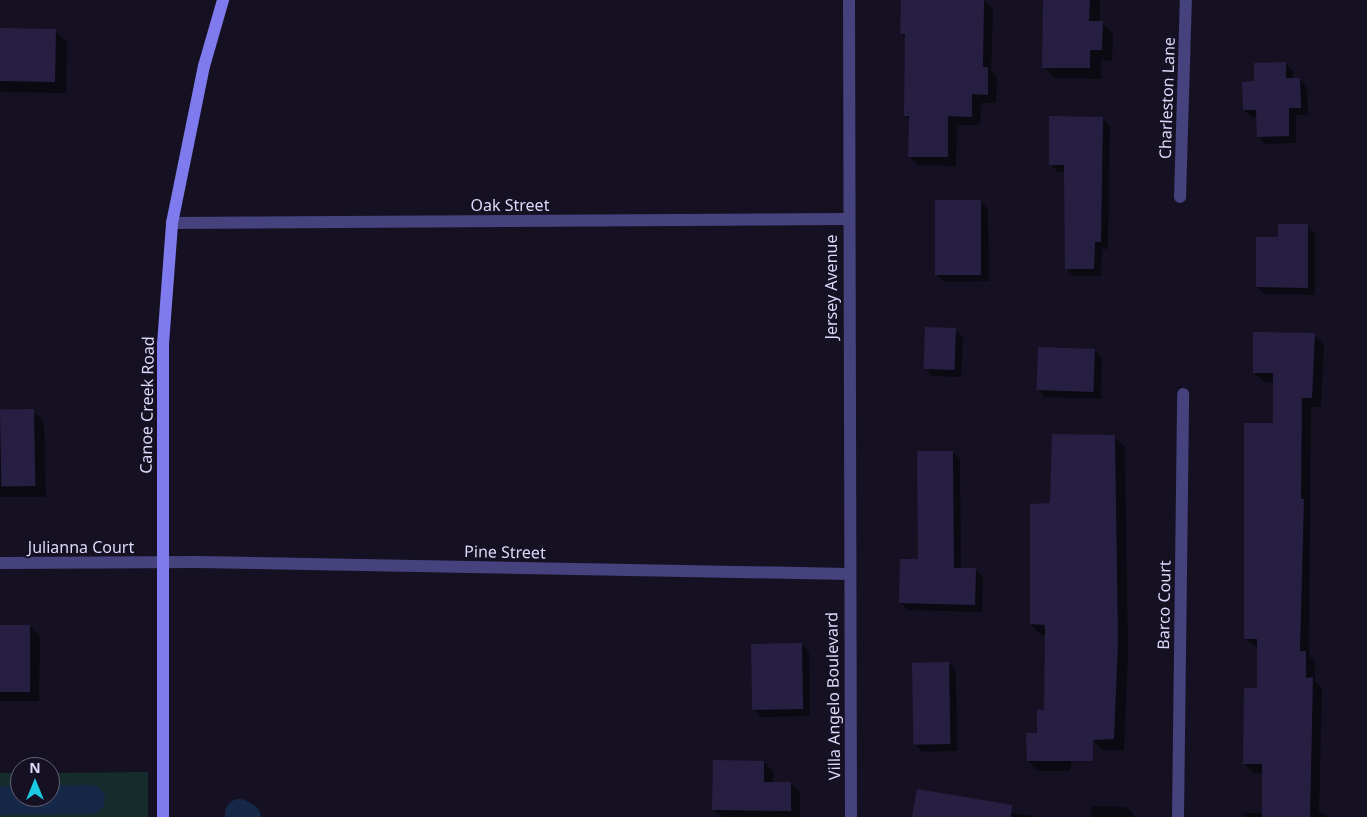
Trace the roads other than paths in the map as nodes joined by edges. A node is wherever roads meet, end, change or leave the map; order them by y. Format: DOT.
graph roads {
  1 [pos="223,0"];
  2 [pos="849,0"];
  3 [pos="1186,0"];
  4 [pos="1180,197"];
  5 [pos="847,219"];
  6 [pos="172,223"];
  7 [pos="1183,394"];
  8 [pos="0,563"];
  9 [pos="162,563"];
  10 [pos="848,574"];
  11 [pos="163,817"];
  12 [pos="851,817"];
  13 [pos="1178,817"];
  1 -- 6 [label="main road, Canoe Creek Road"];
  2 -- 5 [label="street, Jersey Avenue"];
  3 -- 4 [label="street, Charleston Lane"];
  5 -- 6 [label="street, Oak Street"];
  5 -- 10 [label="street, Jersey Avenue"];
  6 -- 9 [label="main road, Canoe Creek Road"];
  7 -- 13 [label="street, Barco Court"];
  8 -- 9 [label="street, Julianna Court"];
  9 -- 10 [label="street, Pine Street"];
  9 -- 11 [label="main road, Canoe Creek Road"];
  10 -- 12 [label="street, Villa Angelo Boulevard"];
}
